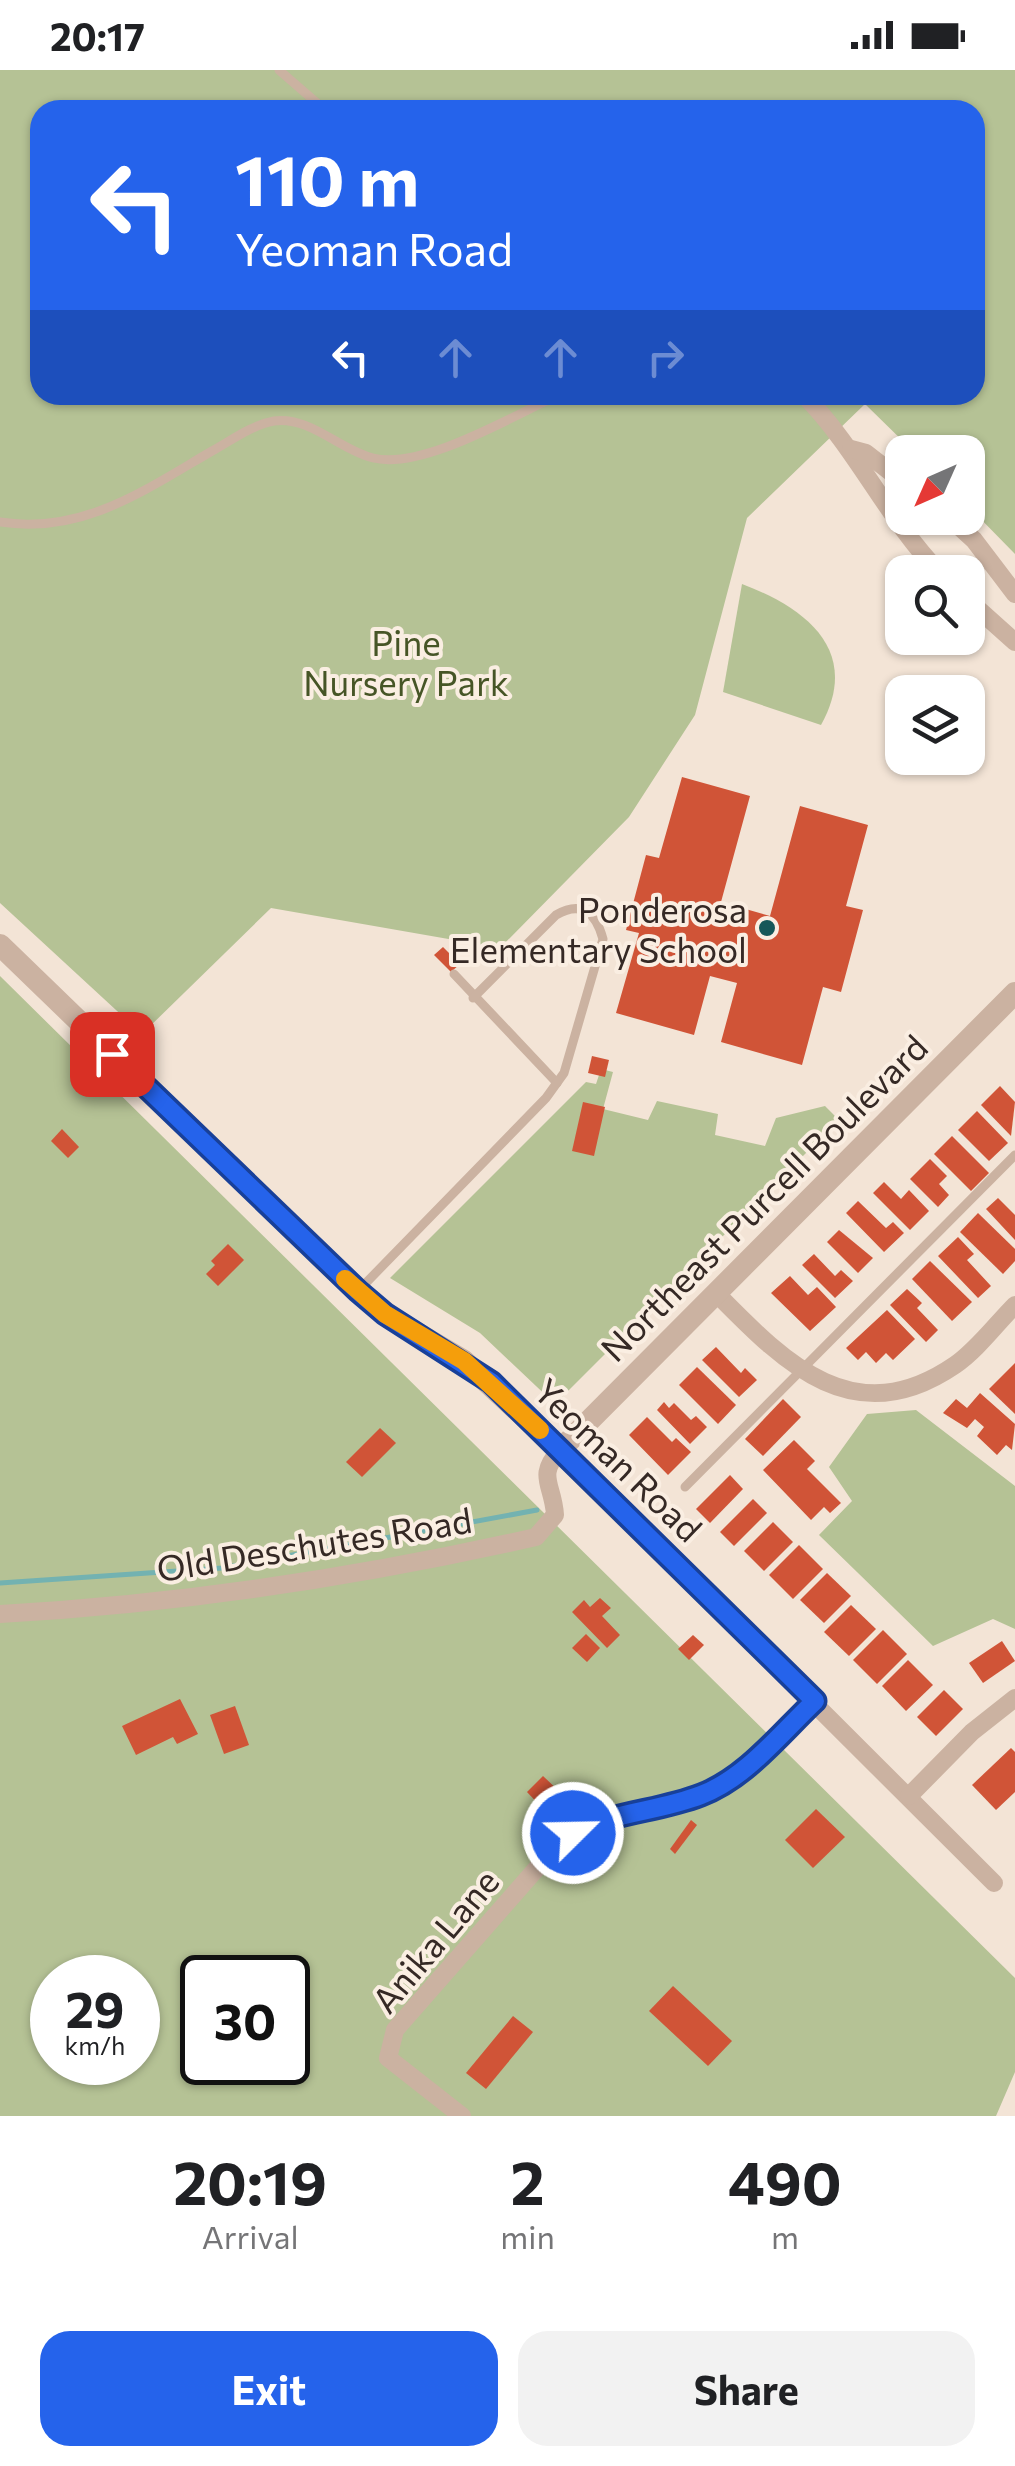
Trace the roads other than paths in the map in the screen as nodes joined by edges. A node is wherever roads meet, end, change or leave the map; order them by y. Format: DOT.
graph roads {
  1 [pos="279,70"];
  2 [pos="314,100"];
  3 [pos="536,405"];
  4 [pos="813,405"];
  5 [pos="850,448"];
  6 [pos="885,468"];
  7 [pos="0,522"];
  8 [pos="969,535"];
  9 [pos="924,555"];
  10 [pos="1015,594"];
  11 [pos="985,615"];
  12 [pos="1015,642"];
  13 [pos="0,945"];
  14 [pos="454,974"];
  15 [pos="1015,993"];
  16 [pos="473,998"];
  17 [pos="557,1083"];
  18 [pos="1015,1155"];
  19 [pos="358,1291"];
  20 [pos="716,1292"];
  21 [pos="1015,1306"];
  22 [pos="798,1370"];
  23 [pos="560,1450"];
  24 [pos="685,1487"];
  25 [pos="0,1614"];
  26 [pos="1015,1698"];
  27 [pos="815,1701"];
  28 [pos="909,1796"];
  29 [pos="994,1882"];
  30 [pos="462,2116"];
  1 -- 2 [label="lane"];
  3 -- 7 [label="lane"];
  4 -- 5 [label="street"];
  5 -- 6 [label="street"];
  5 -- 9 [label="street"];
  8 -- 10 [label="street"];
  11 -- 12 [label="street"];
  13 -- 19 [label="street, Yeoman Road"];
  14 -- 16 [label="lane"];
  15 -- 20 [label="street, Northeast Purcell Boulevard"];
  16 -- 17 [label="lane"];
  16 -- 17 [label="lane"];
  17 -- 19 [label="lane"];
  18 -- 22 [label="lane"];
  19 -- 23 [label="street, Yeoman Road"];
  20 -- 22 [label="street"];
  20 -- 23 [label="street, Northeast Purcell Boulevard"];
  21 -- 22 [label="street"];
  22 -- 24 [label="lane"];
  23 -- 25 [label="street, Old Deschutes Road"];
  23 -- 27 [label="street, Yeoman Road"];
  26 -- 28 [label="street"];
  27 -- 28 [label="street, Yeoman Road"];
  27 -- 30 [label="street, Anika Lane"];
  28 -- 29 [label="street, Yeoman Road"];
}
